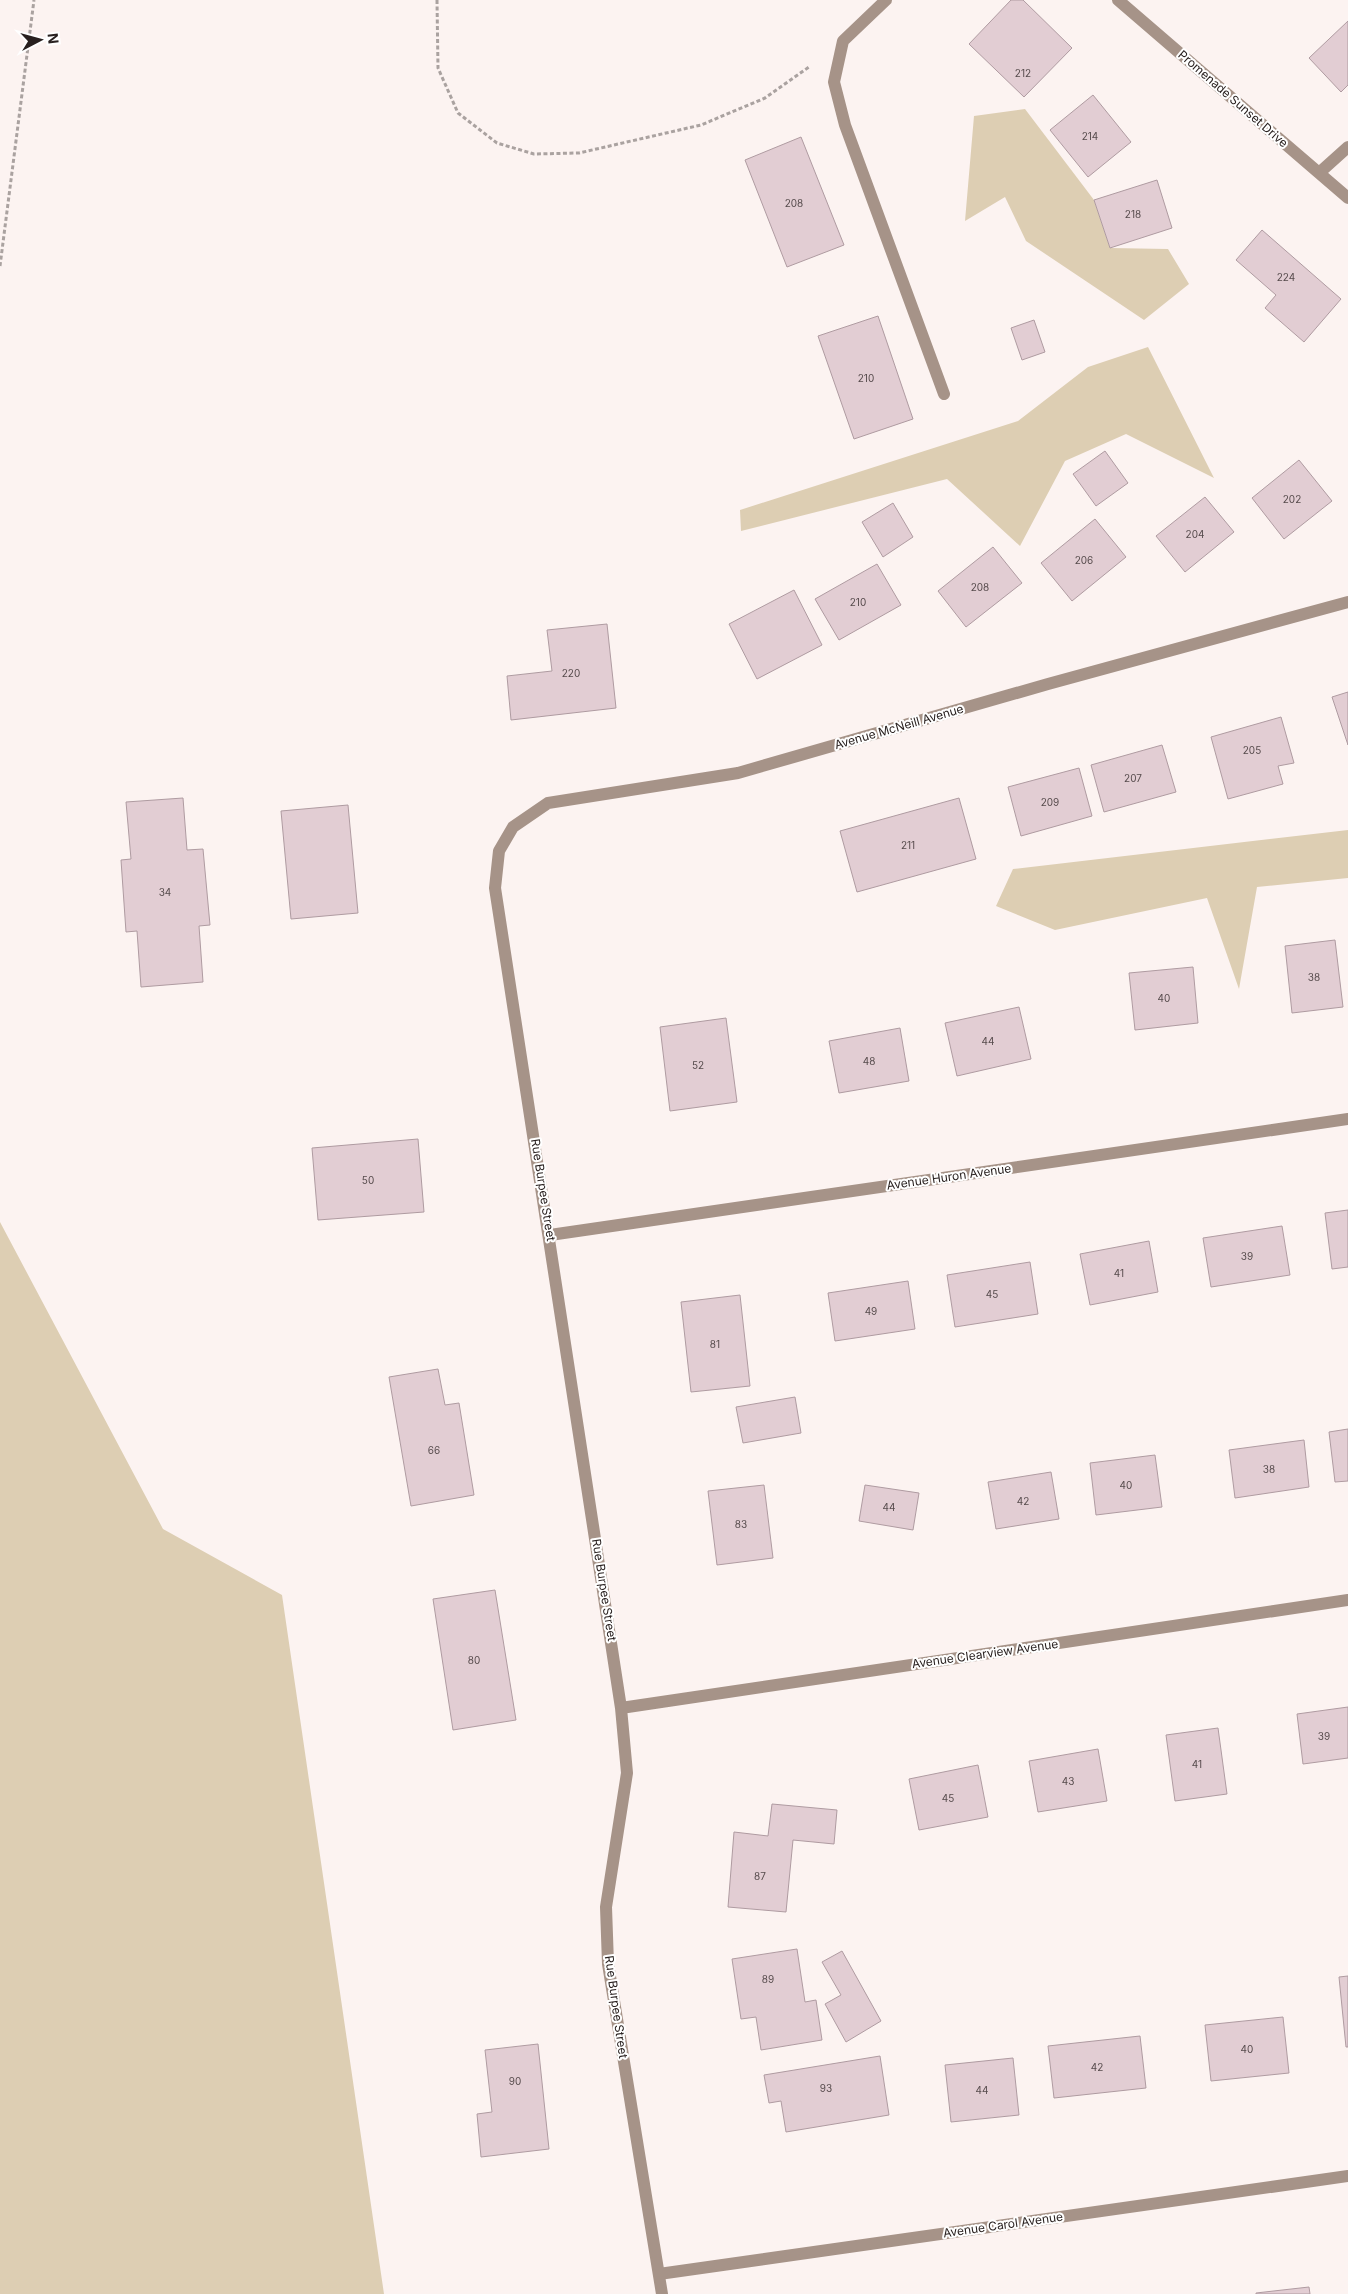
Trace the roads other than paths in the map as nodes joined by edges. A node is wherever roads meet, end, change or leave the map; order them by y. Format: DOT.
graph roads {
  1 [pos="886,0"];
  2 [pos="1118,0"];
  3 [pos="1348,147"];
  4 [pos="1319,173"];
  5 [pos="1348,198"];
  6 [pos="944,394"];
  7 [pos="1348,602"];
  8 [pos="495,888"];
  9 [pos="1348,1120"];
  10 [pos="550,1234"];
  11 [pos="1348,1600"];
  12 [pos="621,1708"];
  13 [pos="1348,2176"];
  14 [pos="659,2274"];
  15 [pos="662,2294"];
  1 -- 6 [label="street"];
  2 -- 4 [label="street, Promenade Sunset Drive"];
  3 -- 4 [label="street"];
  4 -- 5 [label="street, Promenade Sunset Drive"];
  7 -- 8 [label="street, Avenue McNeill Avenue"];
  8 -- 10 [label="street, Rue Burpee Street"];
  9 -- 10 [label="street, Avenue Huron Avenue"];
  10 -- 12 [label="street, Rue Burpee Street"];
  11 -- 12 [label="street, Avenue Clearview Avenue"];
  12 -- 14 [label="street, Rue Burpee Street"];
  13 -- 14 [label="street, Avenue Carol Avenue"];
  14 -- 15 [label="street, Rue Burpee Street"];
}
